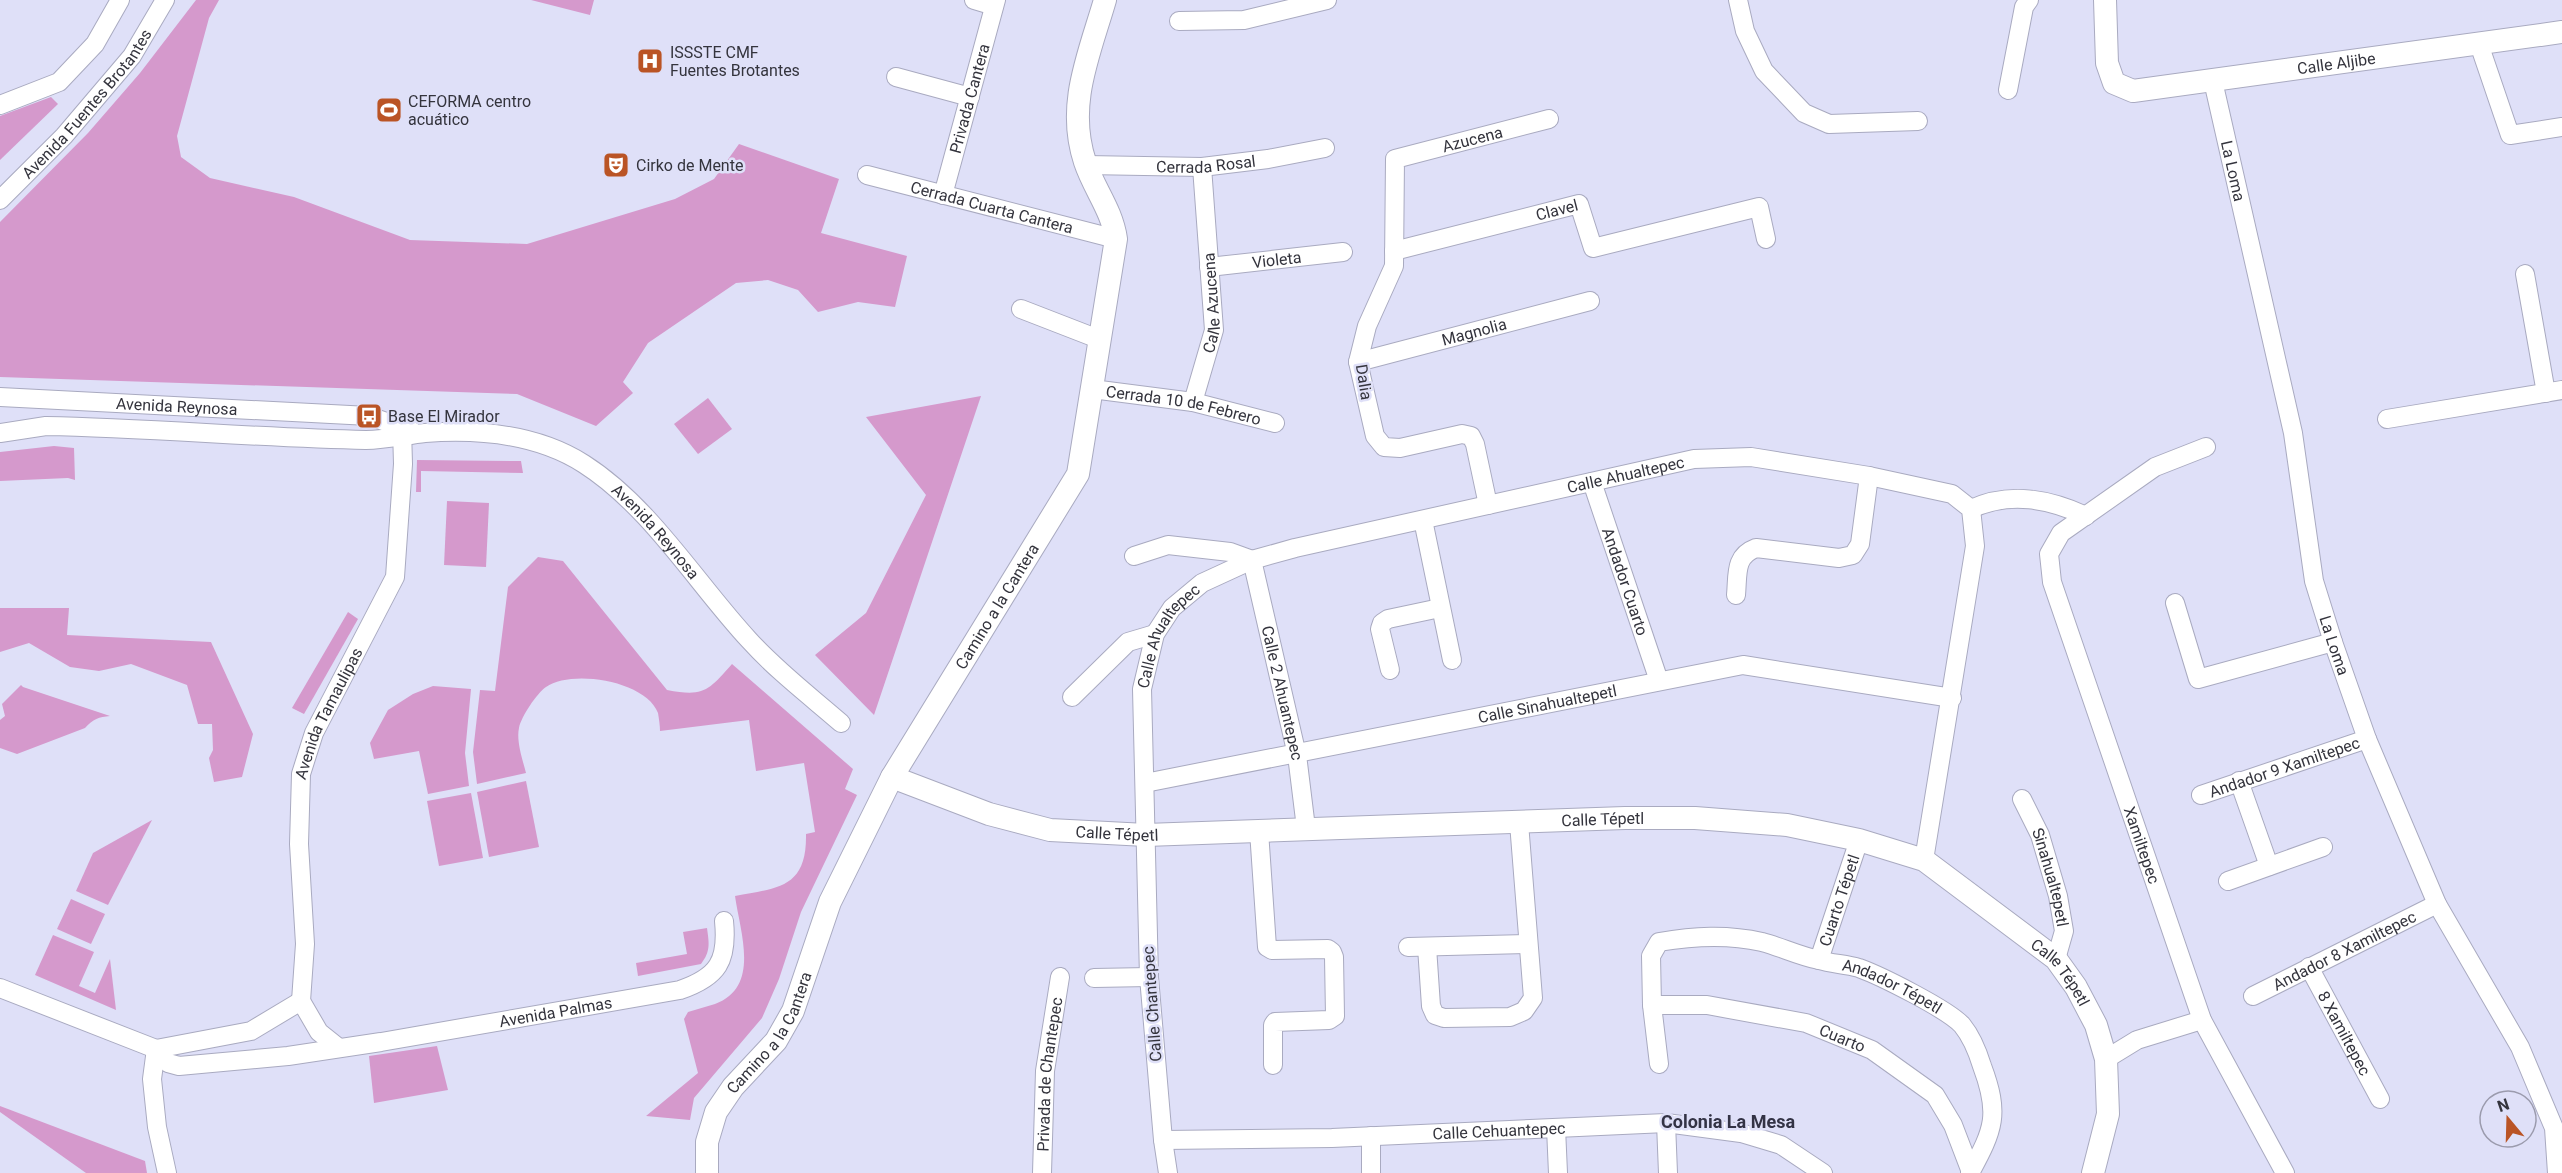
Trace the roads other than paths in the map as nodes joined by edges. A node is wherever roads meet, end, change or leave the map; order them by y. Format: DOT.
graph roads {
  1 [pos="120,0"];
  2 [pos="165,0"];
  3 [pos="974,0"];
  4 [pos="1105,0"];
  5 [pos="1327,0"];
  6 [pos="1738,0"];
  7 [pos="2029,0"];
  8 [pos="2105,0"];
  9 [pos="995,3"];
  10 [pos="1179,21"];
  11 [pos="2562,33"];
  12 [pos="2479,44"];
  13 [pos="896,77"];
  14 [pos="2213,81"];
  15 [pos="2008,90"];
  16 [pos="970,97"];
  17 [pos="0,105"];
  18 [pos="1550,119"];
  19 [pos="1918,121"];
  20 [pos="2562,127"];
  21 [pos="1325,148"];
  22 [pos="1395,159"];
  23 [pos="1086,165"];
  24 [pos="1202,167"];
  25 [pos="867,175"];
  26 [pos="943,195"];
  27 [pos="0,200"];
  28 [pos="1116,239"];
  29 [pos="1766,239"];
  30 [pos="1343,252"];
  31 [pos="1394,252"];
  32 [pos="1209,267"];
  33 [pos="2526,274"];
  34 [pos="1590,300"];
  35 [pos="1021,309"];
  36 [pos="1101,340"];
  37 [pos="1358,362"];
  38 [pos="1092,389"];
  39 [pos="2554,391"];
  40 [pos="0,397"];
  41 [pos="1193,402"];
  42 [pos="2386,419"];
  43 [pos="1275,423"];
  44 [pos="0,433"];
  45 [pos="403,433"];
  46 [pos="2206,447"];
  47 [pos="1869,476"];
  48 [pos="1592,482"];
  49 [pos="1488,506"];
  50 [pos="1971,509"];
  51 [pos="2086,516"];
  52 [pos="1423,520"];
  53 [pos="1134,556"];
  54 [pos="1252,560"];
  55 [pos="1736,595"];
  56 [pos="2175,603"];
  57 [pos="1440,608"];
  58 [pos="1155,634"];
  59 [pos="2333,642"];
  60 [pos="1452,660"];
  61 [pos="1390,670"];
  62 [pos="1659,681"];
  63 [pos="1072,697"];
  64 [pos="1952,698"];
  65 [pos="841,723"];
  66 [pos="2367,739"];
  67 [pos="1297,755"];
  68 [pos="892,777"];
  69 [pos="2239,781"];
  70 [pos="1145,783"];
  71 [pos="2201,795"];
  72 [pos="2022,799"];
  73 [pos="1519,823"];
  74 [pos="1306,828"];
  75 [pos="1258,831"];
  76 [pos="1146,835"];
  77 [pos="1859,840"];
  78 [pos="2323,847"];
  79 [pos="1924,860"];
  80 [pos="2269,866"];
  81 [pos="2228,881"];
  82 [pos="2437,904"];
  83 [pos="724,921"];
  84 [pos="1528,944"];
  85 [pos="1408,947"];
  86 [pos="1427,948"];
  87 [pos="2056,959"];
  88 [pos="1819,960"];
  89 [pos="2309,967"];
  90 [pos="1060,977"];
  91 [pos="1149,977"];
  92 [pos="1095,978"];
  93 [pos="0,988"];
  94 [pos="2253,996"];
  95 [pos="301,1001"];
  96 [pos="1652,1005"];
  97 [pos="2202,1020"];
  98 [pos="339,1048"];
  99 [pos="156,1049"];
  100 [pos="2106,1059"];
  101 [pos="1659,1064"];
  102 [pos="1273,1065"];
  103 [pos="2380,1099"];
  104 [pos="1666,1123"];
  105 [pos="1556,1128"];
  106 [pos="1371,1136"];
  107 [pos="1163,1140"];
  108 [pos="167,1173"];
  109 [pos="707,1173"];
  110 [pos="1042,1173"];
  111 [pos="1168,1173"];
  112 [pos="1371,1173"];
  113 [pos="1558,1173"];
  114 [pos="1668,1173"];
  115 [pos="1823,1173"];
  116 [pos="1970,1173"];
  117 [pos="2093,1173"];
  118 [pos="2285,1173"];
  119 [pos="2557,1173"];
  1 -- 17 [label="street, Avenida Fuentes Brotantes"];
  2 -- 27 [label="street, Avenida Fuentes Brotantes"];
  3 -- 9 [label="street"];
  4 -- 23 [label="street, Camino a la Cantera"];
  5 -- 10 [label="street"];
  6 -- 19 [label="street"];
  7 -- 15 [label="street"];
  8 -- 14 [label="street, Calle Aljibe"];
  9 -- 16 [label="street, Privada Cantera"];
  11 -- 12 [label="street, Calle Aljibe"];
  12 -- 14 [label="street, Calle Aljibe"];
  12 -- 20 [label="street"];
  13 -- 16 [label="street"];
  14 -- 59 [label="street, La Loma"];
  16 -- 26 [label="street, Privada Cantera"];
  18 -- 22 [label="street, Azucena"];
  21 -- 24 [label="street, Cerrada Rosal"];
  22 -- 31 [label="street, Dalia"];
  23 -- 24 [label="street, Cerrada Rosal"];
  23 -- 28 [label="street, Camino a la Cantera"];
  24 -- 32 [label="street, Calle Azucena"];
  25 -- 26 [label="street, Cerrada Cuarta Cantera"];
  26 -- 28 [label="street, Cerrada Cuarta Cantera"];
  28 -- 36 [label="street, Camino a la Cantera"];
  29 -- 31 [label="street, Clavel"];
  30 -- 32 [label="street, Violeta"];
  31 -- 37 [label="street, Dalia"];
  32 -- 41 [label="street, Calle Azucena"];
  33 -- 39 [label="street"];
  34 -- 37 [label="street, Magnolia"];
  35 -- 36 [label="street"];
  36 -- 38 [label="street, Camino a la Cantera"];
  37 -- 49 [label="street, Dalia"];
  38 -- 41 [label="street, Cerrada 10 de Febrero"];
  38 -- 68 [label="street, Camino a la Cantera"];
  39 -- 42 [label="street"];
  40 -- 45 [label="street, Avenida Reynosa"];
  41 -- 43 [label="street, Cerrada 10 de Febrero"];
  44 -- 45 [label="street, Avenida Reynosa"];
  45 -- 65 [label="street, Avenida Reynosa"];
  45 -- 95 [label="street, Avenida Tamaulipas"];
  46 -- 51 [label="street, Xamiltepec"];
  47 -- 48 [label="street, Calle Ahualtepec"];
  47 -- 50 [label="street, Calle Ahualtepec"];
  47 -- 55 [label="street"];
  48 -- 49 [label="street, Calle Ahualtepec"];
  48 -- 62 [label="street, Andador Cuarto"];
  49 -- 52 [label="street, Calle Ahualtepec"];
  50 -- 51 [label="street"];
  50 -- 64 [label="street"];
  51 -- 97 [label="street, Xamiltepec"];
  52 -- 54 [label="street, Calle Ahualtepec"];
  52 -- 57 [label="street"];
  53 -- 54 [label="street"];
  54 -- 58 [label="street, Calle Ahualtepec"];
  54 -- 67 [label="street, Calle 2 Ahuantepec"];
  56 -- 59 [label="street"];
  57 -- 60 [label="street"];
  57 -- 61 [label="street"];
  58 -- 63 [label="street"];
  58 -- 70 [label="street, Calle Ahualtepec"];
  59 -- 66 [label="street, La Loma"];
  62 -- 64 [label="street, Calle Sinahualtepetl"];
  62 -- 67 [label="street, Calle Sinahualtepetl"];
  64 -- 79 [label="street"];
  66 -- 69 [label="street, Andador 9 Xamiltepec"];
  66 -- 82 [label="street, La Loma"];
  67 -- 70 [label="street, Calle Sinahualtepetl"];
  67 -- 74 [label="street, Calle 2 Ahuantepec"];
  68 -- 76 [label="street, Calle Tépetl"];
  68 -- 109 [label="street, Camino a la Cantera"];
  69 -- 71 [label="street, Andador 9 Xamiltepec"];
  69 -- 80 [label="street"];
  70 -- 76 [label="street, Calle Ahualtepec"];
  72 -- 87 [label="street, Sinahualtepetl"];
  73 -- 74 [label="street, Calle Tépetl"];
  73 -- 77 [label="street, Calle Tépetl"];
  73 -- 84 [label="street"];
  74 -- 75 [label="street, Calle Tépetl"];
  75 -- 76 [label="street, Calle Tépetl"];
  75 -- 102 [label="street"];
  76 -- 91 [label="street, Calle Chantepec"];
  77 -- 79 [label="street, Calle Tépetl"];
  77 -- 88 [label="street, Cuarto Tépetl"];
  78 -- 80 [label="street"];
  79 -- 87 [label="street, Calle Tépetl"];
  80 -- 81 [label="street"];
  82 -- 89 [label="street, Andador 8 Xamiltepec"];
  82 -- 119 [label="street, La Loma"];
  83 -- 98 [label="street, Avenida Palmas"];
  84 -- 86 [label="street"];
  84 -- 86 [label="street"];
  85 -- 86 [label="street"];
  87 -- 100 [label="street, Calle Tépetl"];
  88 -- 96 [label="street, Andador Tépetl"];
  88 -- 116 [label="street, Andador Tépetl"];
  89 -- 94 [label="street, Andador 8 Xamiltepec"];
  89 -- 103 [label="street, 8 Xamiltepec"];
  90 -- 110 [label="street, Privada de Chantepec"];
  91 -- 92 [label="street"];
  91 -- 107 [label="street, Calle Chantepec"];
  93 -- 99 [label="street, Avenida Palmas"];
  95 -- 98 [label="street"];
  95 -- 99 [label="street"];
  96 -- 101 [label="street"];
  96 -- 116 [label="street, Cuarto"];
  97 -- 100 [label="street"];
  97 -- 118 [label="street, Xamiltepec"];
  98 -- 99 [label="street, Avenida Palmas"];
  99 -- 108 [label="street"];
  100 -- 117 [label="street, Calle Tépetl"];
  104 -- 105 [label="street, Calle Cehuantepec"];
  104 -- 114 [label="street"];
  104 -- 115 [label="street, Calle Cehuantepec"];
  105 -- 106 [label="street, Calle Cehuantepec"];
  105 -- 113 [label="street"];
  106 -- 107 [label="street, Calle Cehuantepec"];
  106 -- 112 [label="street"];
  107 -- 111 [label="street, Calle Chantepec"];
}
